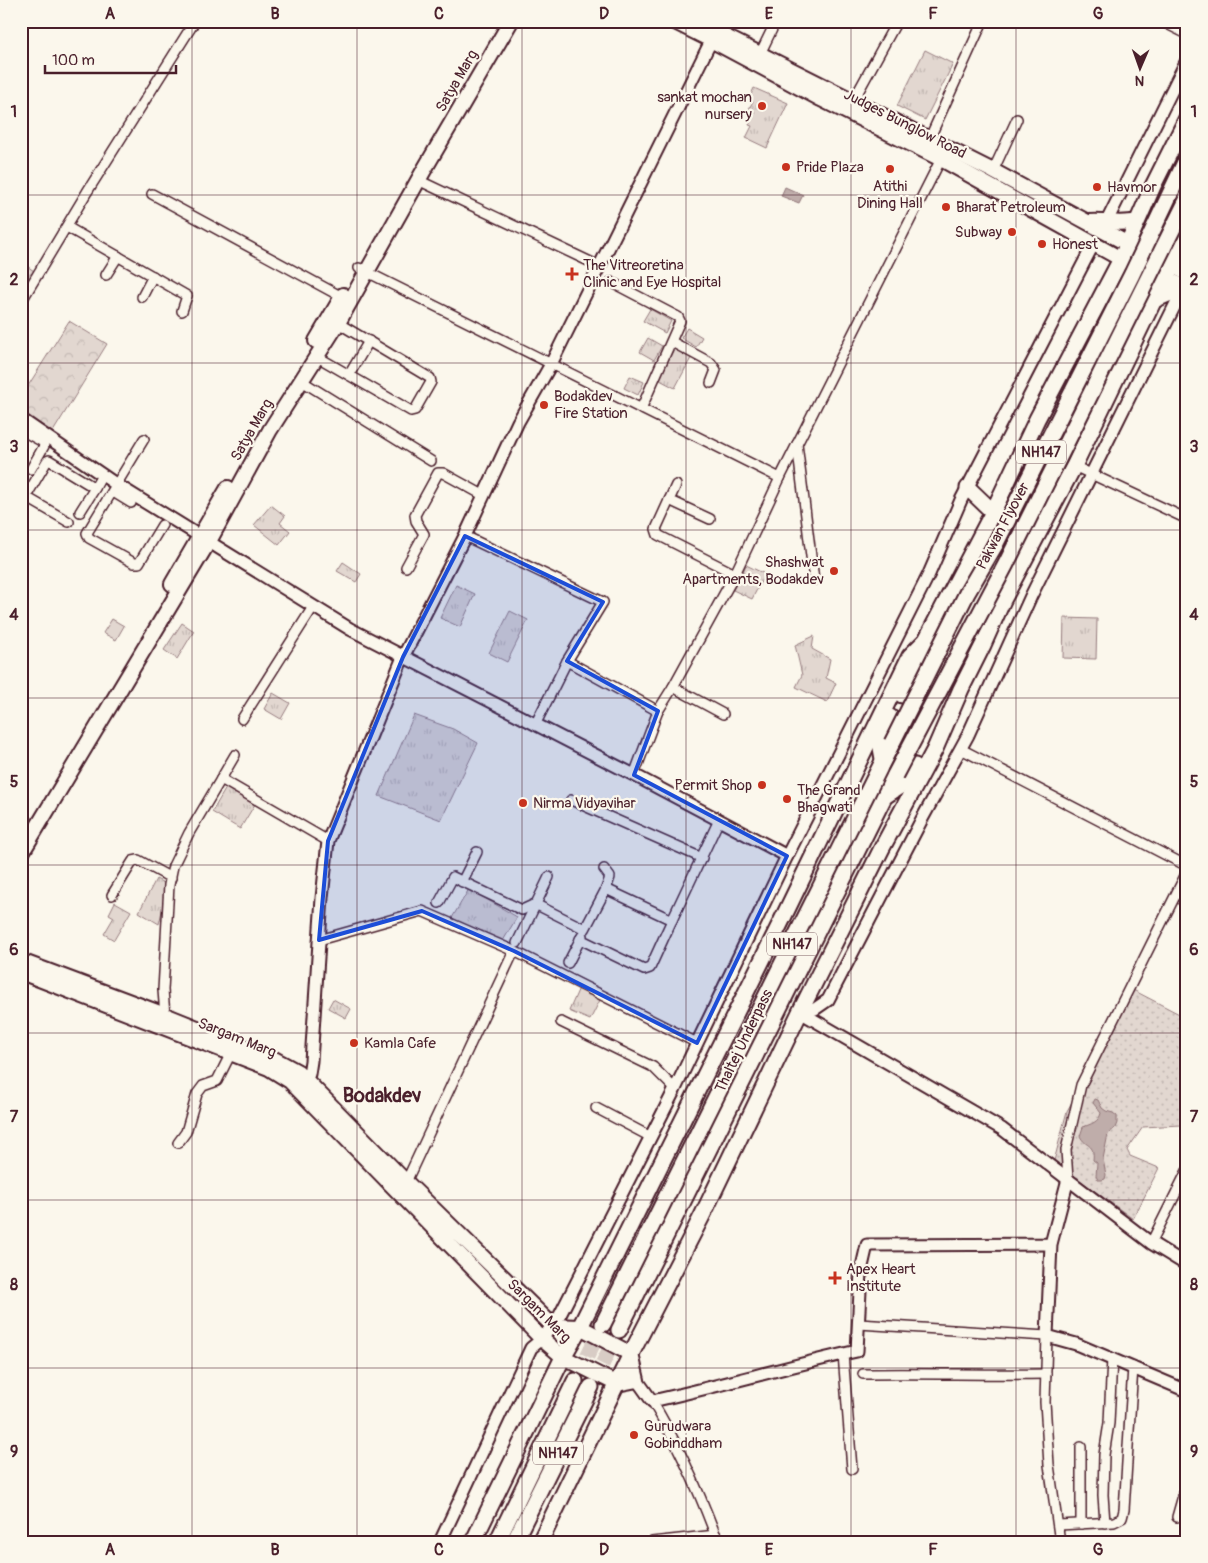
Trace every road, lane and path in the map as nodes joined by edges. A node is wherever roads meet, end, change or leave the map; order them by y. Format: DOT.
graph roads {
  1 [pos="195,21"];
  2 [pos="501,21"];
  3 [pos="511,21"];
  4 [pos="673,21"];
  5 [pos="695,21"];
  6 [pos="776,21"];
  7 [pos="897,21"];
  8 [pos="984,21"];
  9 [pos="1161,21"];
  10 [pos="1187,34"];
  11 [pos="714,35"];
  12 [pos="760,54"];
  13 [pos="1187,60"];
  14 [pos="460,100"];
  15 [pos="853,101"];
  16 [pos="1187,118"];
  17 [pos="1018,119"];
  18 [pos="926,145"];
  19 [pos="944,153"];
  20 [pos="1187,158"];
  21 [pos="993,171"];
  22 [pos="418,180"];
  23 [pos="152,194"];
  24 [pos="1187,200"];
  25 [pos="1107,221"];
  26 [pos="1138,221"];
  27 [pos="1090,222"];
  28 [pos="67,227"];
  29 [pos="1187,238"];
  30 [pos="1128,244"];
  31 [pos="1093,245"];
  32 [pos="118,256"];
  33 [pos="1120,259"];
  34 [pos="599,266"];
  35 [pos="363,270"];
  36 [pos="1168,273"];
  37 [pos="106,275"];
  38 [pos="153,276"];
  39 [pos="611,282"];
  40 [pos="1186,283"];
  41 [pos="142,296"];
  42 [pos="342,297"];
  43 [pos="1154,300"];
  44 [pos="21,302"];
  45 [pos="182,311"];
  46 [pos="1091,314"];
  47 [pos="338,323"];
  48 [pos="1138,334"];
  49 [pos="369,341"];
  50 [pos="672,342"];
  51 [pos="316,356"];
  52 [pos="551,364"];
  53 [pos="349,375"];
  54 [pos="300,380"];
  55 [pos="711,383"];
  56 [pos="640,408"];
  57 [pos="21,419"];
  58 [pos="21,430"];
  59 [pos="35,433"];
  60 [pos="144,439"];
  61 [pos="797,443"];
  62 [pos="62,447"];
  63 [pos="431,461"];
  64 [pos="53,462"];
  65 [pos="1074,466"];
  66 [pos="31,469"];
  67 [pos="1092,474"];
  68 [pos="102,475"];
  69 [pos="780,478"];
  70 [pos="676,485"];
  71 [pos="95,488"];
  72 [pos="115,488"];
  73 [pos="968,488"];
  74 [pos="483,495"];
  75 [pos="669,500"];
  76 [pos="24,501"];
  77 [pos="131,503"];
  78 [pos="80,512"];
  79 [pos="993,512"];
  80 [pos="710,519"];
  81 [pos="1187,519"];
  82 [pos="69,522"];
  83 [pos="162,525"];
  84 [pos="465,536"];
  85 [pos="204,540"];
  86 [pos="406,568"];
  87 [pos="735,574"];
  88 [pos="814,580"];
  89 [pos="313,607"];
  90 [pos="926,640"];
  91 [pos="403,656"];
  92 [pos="567,660"];
  93 [pos="673,687"];
  94 [pos="958,694"];
  95 [pos="658,710"];
  96 [pos="723,714"];
  97 [pos="242,719"];
  98 [pos="535,725"];
  99 [pos="961,749"];
  100 [pos="235,755"];
  101 [pos="883,759"];
  102 [pos="634,775"];
  103 [pos="221,779"];
  104 [pos="885,796"];
  105 [pos="571,800"];
  106 [pos="719,820"];
  107 [pos="21,838"];
  108 [pos="328,841"];
  109 [pos="476,852"];
  110 [pos="21,854"];
  111 [pos="787,856"];
  112 [pos="702,858"];
  113 [pos="1187,866"];
  114 [pos="604,869"];
  115 [pos="1187,872"];
  116 [pos="549,877"];
  117 [pos="171,878"];
  118 [pos="462,882"];
  119 [pos="606,890"];
  120 [pos="112,895"];
  121 [pos="439,903"];
  122 [pos="535,904"];
  123 [pos="672,920"];
  124 [pos="585,929"];
  125 [pos="580,939"];
  126 [pos="320,940"];
  127 [pos="515,947"];
  128 [pos="21,961"];
  129 [pos="568,963"];
  130 [pos="21,972"];
  131 [pos="800,1012"];
  132 [pos="165,1015"];
  133 [pos="562,1022"];
  134 [pos="697,1043"];
  135 [pos="231,1053"];
  136 [pos="302,1085"];
  137 [pos="675,1089"];
  138 [pos="596,1108"];
  139 [pos="651,1137"];
  140 [pos="178,1144"];
  141 [pos="1187,1171"];
  142 [pos="1068,1179"];
  143 [pos="402,1186"];
  144 [pos="1151,1243"];
  145 [pos="1051,1244"];
  146 [pos="1187,1265"];
  147 [pos="603,1324"];
  148 [pos="858,1324"];
  149 [pos="553,1326"];
  150 [pos="580,1327"];
  151 [pos="619,1330"];
  152 [pos="1047,1336"];
  153 [pos="542,1339"];
  154 [pos="631,1354"];
  155 [pos="843,1354"];
  156 [pos="563,1357"];
  157 [pos="1112,1358"];
  158 [pos="1133,1367"];
  159 [pos="863,1374"];
  160 [pos="1046,1374"];
  161 [pos="637,1380"];
  162 [pos="575,1381"];
  163 [pos="617,1384"];
  164 [pos="591,1387"];
  165 [pos="1187,1391"];
  166 [pos="652,1401"];
  167 [pos="1081,1448"];
  168 [pos="852,1469"];
  169 [pos="1187,1482"];
  170 [pos="1177,1516"];
  171 [pos="1105,1523"];
  172 [pos="1081,1524"];
  173 [pos="1058,1525"];
  174 [pos="717,1538"];
  175 [pos="440,1542"];
  176 [pos="473,1542"];
  177 [pos="497,1542"];
  178 [pos="514,1542"];
  179 [pos="540,1542"];
  180 [pos="652,1542"];
  181 [pos="1060,1542"];
  1 -- 28 [label="street"];
  2 -- 14 [label="main road, Satya Marg"];
  3 -- 14 [label="main road, Satya Marg"];
  4 -- 11 [label="main road, Judges Bunglow Road"];
  5 -- 11 [label="main road, Judges Bunglow Road"];
  6 -- 12 [label="street"];
  7 -- 15 [label="street"];
  8 -- 18 [label="street"];
  9 -- 10 [label="street"];
  11 -- 12 [label="main road, Judges Bunglow Road"];
  11 -- 18 [label="main road, Judges Bunglow Road"];
  11 -- 34 [label="street"];
  12 -- 15 [label="main road, Judges Bunglow Road"];
  13 -- 25 [label="street"];
  14 -- 22 [label="main road, Satya Marg"];
  14 -- 35 [label="main road, Satya Marg"];
  15 -- 18 [label="main road, Judges Bunglow Road"];
  16 -- 26 [label="main road"];
  17 -- 21 [label="street"];
  18 -- 19 [label="main road, Judges Bunglow Road"];
  19 -- 21 [label="main road, Judges Bunglow Road"];
  19 -- 31 [label="main road, Judges Bunglow Road"];
  19 -- 61 [label="street"];
  20 -- 101 [label="main road, Pakwan Flyover / NH147, bridge"];
  21 -- 27 [label="main road, Judges Bunglow Road"];
  22 -- 34 [label="street"];
  22 -- 35 [label="main road, Satya Marg"];
  23 -- 42 [label="street"];
  24 -- 104 [label="main road, Pakwan Flyover / NH147, bridge"];
  25 -- 26 [label="main road"];
  25 -- 27 [label="main road"];
  26 -- 30 [label="main road"];
  27 -- 30 [label="main road, Judges Bunglow Road"];
  28 -- 32 [label="street"];
  28 -- 44 [label="street"];
  29 -- 36 [label="main road"];
  30 -- 33 [label="main road"];
  30 -- 36 [label="main road, Judges Bunglow Road"];
  31 -- 33 [label="main road, Judges Bunglow Road"];
  31 -- 73 [label="street"];
  32 -- 37 [label="street"];
  32 -- 38 [label="street"];
  33 -- 36 [label="main road, Judges Bunglow Road"];
  33 -- 46 [label="main road"];
  34 -- 52 [label="street"];
  35 -- 42 [label="main road, Satya Marg"];
  35 -- 47 [label="main road, Satya Marg"];
  35 -- 52 [label="street"];
  36 -- 40 [label="main road"];
  36 -- 43 [label="main road"];
  38 -- 41 [label="street"];
  38 -- 45 [label="street"];
  39 -- 50 [label="street"];
  40 -- 43 [label="main road"];
  40 -- 67 [label="street"];
  42 -- 85 [label="main road, Satya Marg"];
  43 -- 48 [label="main road"];
  46 -- 48 [label="main road"];
  46 -- 79 [label="main road"];
  47 -- 49 [label="street"];
  47 -- 51 [label="main road, Satya Marg"];
  48 -- 65 [label="main road"];
  49 -- 53 [label="street"];
  49 -- 53 [label="street"];
  50 -- 55 [label="street"];
  50 -- 56 [label="street"];
  51 -- 53 [label="street"];
  51 -- 54 [label="main road, Satya Marg"];
  52 -- 56 [label="street"];
  52 -- 74 [label="street"];
  54 -- 63 [label="street"];
  54 -- 85 [label="main road, Satya Marg"];
  56 -- 69 [label="street"];
  57 -- 59 [label="street"];
  58 -- 59 [label="street"];
  59 -- 62 [label="street"];
  59 -- 66 [label="street"];
  60 -- 72 [label="street"];
  61 -- 69 [label="street"];
  61 -- 88 [label="street"];
  62 -- 64 [label="street"];
  62 -- 68 [label="street"];
  64 -- 71 [label="street"];
  64 -- 76 [label="street"];
  65 -- 67 [label="street"];
  65 -- 94 [label="main road"];
  67 -- 81 [label="street"];
  67 -- 99 [label="street"];
  68 -- 71 [label="street"];
  68 -- 72 [label="street"];
  69 -- 87 [label="street"];
  70 -- 75 [label="street"];
  71 -- 78 [label="street"];
  72 -- 77 [label="street"];
  72 -- 83 [label="street"];
  72 -- 85 [label="street"];
  73 -- 79 [label="main road"];
  73 -- 111 [label="street"];
  74 -- 84 [label="street"];
  74 -- 86 [label="street"];
  75 -- 80 [label="street"];
  75 -- 87 [label="street"];
  76 -- 82 [label="street"];
  79 -- 90 [label="main road"];
  84 -- 91 [label="street"];
  84 -- 92 [label="street"];
  85 -- 89 [label="street"];
  85 -- 107 [label="main road, Satya Marg"];
  85 -- 110 [label="main road, Satya Marg"];
  87 -- 93 [label="street"];
  89 -- 91 [label="street"];
  89 -- 97 [label="street"];
  90 -- 101 [label="main road"];
  90 -- 150 [label="main road"];
  91 -- 98 [label="street"];
  91 -- 108 [label="street"];
  92 -- 95 [label="street"];
  92 -- 98 [label="street"];
  93 -- 95 [label="street"];
  93 -- 96 [label="street"];
  94 -- 104 [label="main road"];
  94 -- 131 [label="main road"];
  95 -- 102 [label="street"];
  98 -- 102 [label="street"];
  99 -- 113 [label="street"];
  99 -- 131 [label="street"];
  100 -- 103 [label="street"];
  101 -- 147 [label="main road, Thaltej Underpass / NH147"];
  102 -- 106 [label="street"];
  103 -- 108 [label="street"];
  103 -- 117 [label="street"];
  104 -- 151 [label="main road, Thaltej Underpass / NH147"];
  105 -- 112 [label="street"];
  106 -- 111 [label="street"];
  106 -- 112 [label="street"];
  108 -- 126 [label="street"];
  109 -- 118 [label="street"];
  111 -- 134 [label="street"];
  112 -- 123 [label="street"];
  114 -- 119 [label="street"];
  115 -- 142 [label="street"];
  116 -- 122 [label="street"];
  117 -- 120 [label="street"];
  117 -- 132 [label="street"];
  118 -- 121 [label="street"];
  118 -- 122 [label="street"];
  119 -- 123 [label="street"];
  119 -- 124 [label="street"];
  122 -- 124 [label="street"];
  122 -- 127 [label="street"];
  123 -- 125 [label="street"];
  124 -- 125 [label="street"];
  125 -- 129 [label="street"];
  126 -- 127 [label="street"];
  126 -- 136 [label="street"];
  127 -- 134 [label="street"];
  127 -- 143 [label="street"];
  128 -- 132 [label="main road, Sargam Marg"];
  130 -- 135 [label="main road, Sargam Marg"];
  131 -- 142 [label="street"];
  131 -- 154 [label="main road"];
  132 -- 136 [label="main road, Sargam Marg"];
  133 -- 137 [label="street"];
  134 -- 137 [label="street"];
  135 -- 136 [label="main road, Sargam Marg"];
  135 -- 140 [label="street"];
  136 -- 143 [label="main road, Sargam Marg"];
  137 -- 139 [label="street"];
  138 -- 139 [label="street"];
  139 -- 149 [label="street"];
  141 -- 144 [label="street"];
  142 -- 144 [label="street"];
  142 -- 145 [label="street"];
  143 -- 149 [label="main road, Sargam Marg"];
  143 -- 153 [label="main road, Sargam Marg"];
  144 -- 146 [label="street"];
  145 -- 148 [label="street"];
  145 -- 152 [label="street"];
  148 -- 152 [label="street"];
  148 -- 155 [label="street"];
  149 -- 150 [label="main road, Sargam Marg"];
  149 -- 153 [label="street"];
  150 -- 154 [label="main road, Sargam Marg"];
  150 -- 156 [label="main road"];
  152 -- 157 [label="street"];
  152 -- 160 [label="street"];
  153 -- 156 [label="main road, Sargam Marg"];
  153 -- 175 [label="street"];
  154 -- 161 [label="main road"];
  154 -- 163 [label="main road"];
  155 -- 166 [label="street"];
  155 -- 168 [label="street"];
  156 -- 163 [label="main road, Sargam Marg"];
  156 -- 176 [label="main road"];
  157 -- 158 [label="street"];
  157 -- 171 [label="street"];
  158 -- 165 [label="street"];
  158 -- 171 [label="street"];
  159 -- 160 [label="street"];
  160 -- 173 [label="street"];
  161 -- 163 [label="main road"];
  161 -- 166 [label="street"];
  162 -- 177 [label="main road, NH147"];
  163 -- 179 [label="main road"];
  164 -- 178 [label="main road, NH147"];
  166 -- 174 [label="street"];
  167 -- 172 [label="street"];
  169 -- 170 [label="street"];
  171 -- 172 [label="street"];
  172 -- 173 [label="street"];
  173 -- 181 [label="street"];
  174 -- 180 [label="street"];
}
